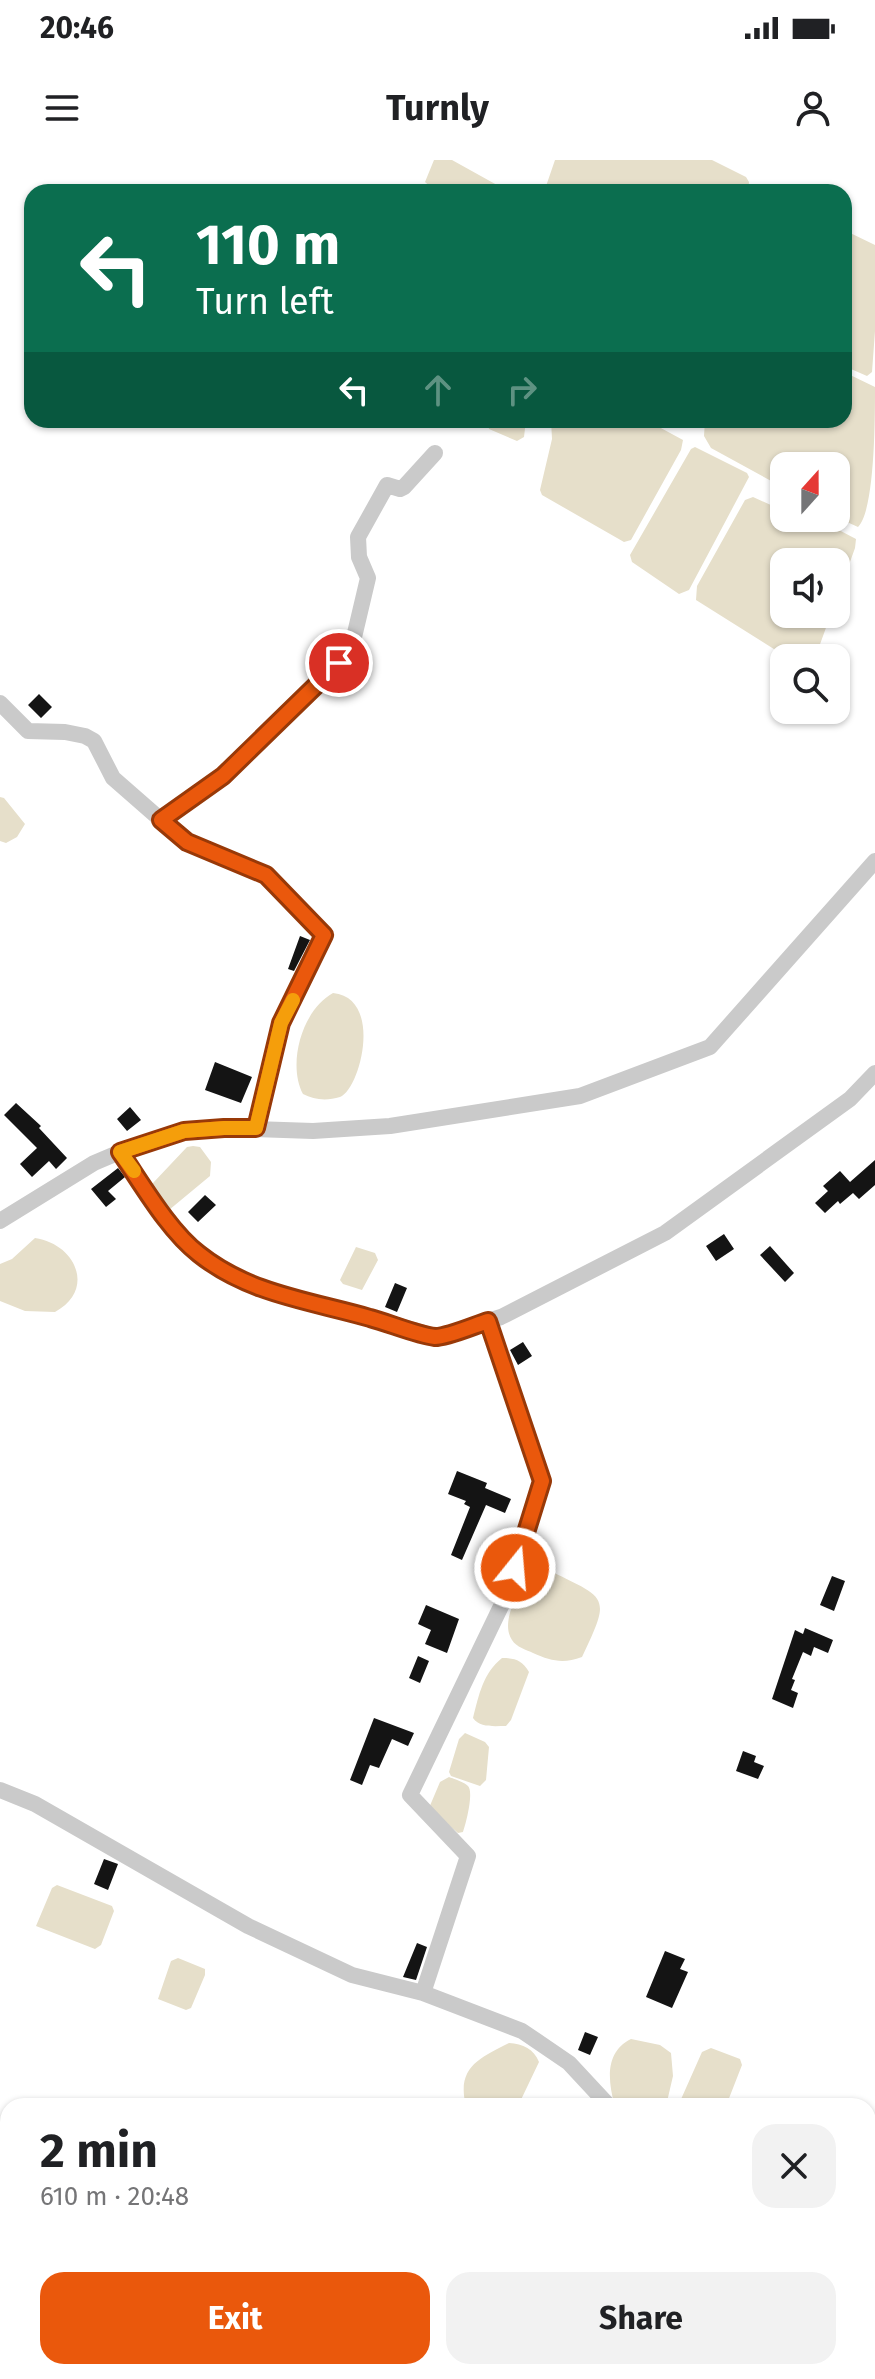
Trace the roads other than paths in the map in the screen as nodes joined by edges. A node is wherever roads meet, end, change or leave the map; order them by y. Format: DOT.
graph roads {
  1 [pos="435,453"];
  2 [pos="0,703"];
  3 [pos="161,820"];
  4 [pos="875,861"];
  5 [pos="875,1073"];
  6 [pos="256,1128"];
  7 [pos="120,1152"];
  8 [pos="0,1221"];
  9 [pos="488,1321"];
  10 [pos="0,1790"];
  11 [pos="423,1993"];
  12 [pos="602,2098"];
  1 -- 3 [label="street"];
  2 -- 3 [label="street"];
  3 -- 6 [label="street"];
  4 -- 6 [label="street"];
  5 -- 9 [label="street"];
  6 -- 7 [label="street"];
  7 -- 8 [label="street"];
  7 -- 9 [label="street"];
  9 -- 11 [label="street"];
  10 -- 11 [label="street"];
  11 -- 12 [label="street"];
}
